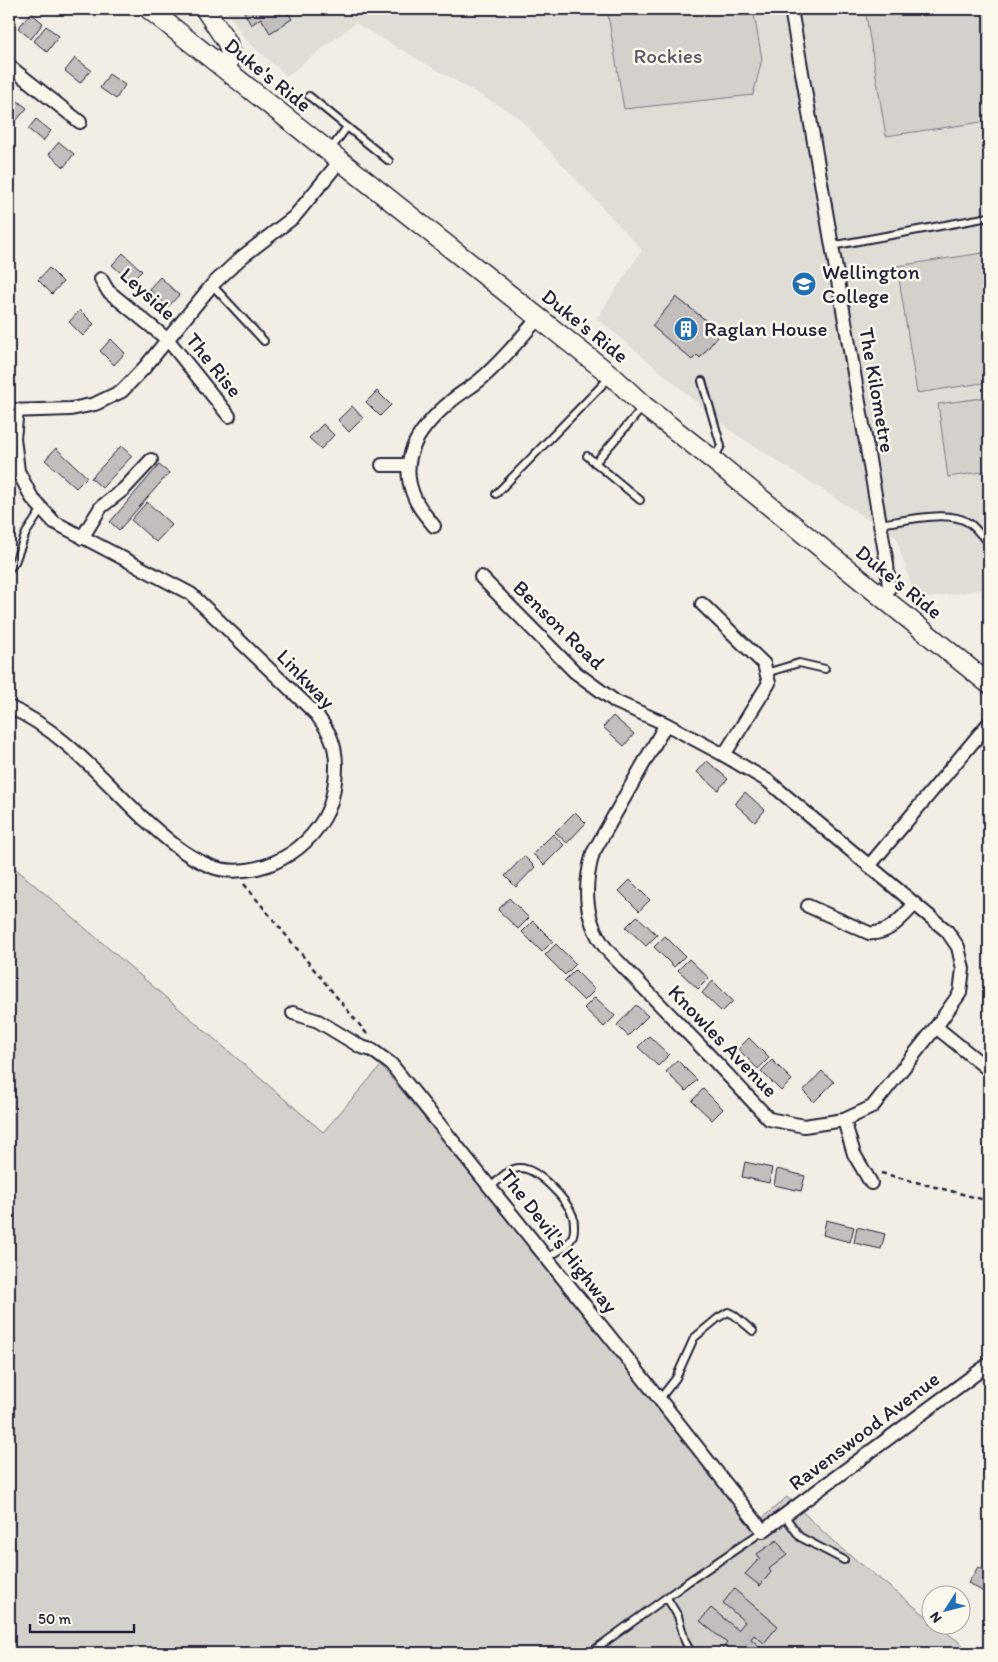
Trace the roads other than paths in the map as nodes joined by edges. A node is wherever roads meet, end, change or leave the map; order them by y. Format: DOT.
graph roads {
  1 [pos="149,9"];
  2 [pos="205,9"];
  3 [pos="791,9"];
  4 [pos="9,66"];
  5 [pos="226,69"];
  6 [pos="309,96"];
  7 [pos="80,122"];
  8 [pos="347,127"];
  9 [pos="334,157"];
  10 [pos="389,161"];
  11 [pos="989,217"];
  12 [pos="831,246"];
  13 [pos="101,278"];
  14 [pos="212,285"];
  15 [pos="539,317"];
  16 [pos="168,340"];
  17 [pos="264,341"];
  18 [pos="612,376"];
  19 [pos="702,381"];
  20 [pos="644,406"];
  21 [pos="13,411"];
  22 [pos="229,416"];
  23 [pos="587,456"];
  24 [pos="712,459"];
  25 [pos="151,460"];
  26 [pos="595,463"];
  27 [pos="382,465"];
  28 [pos="408,465"];
  29 [pos="496,494"];
  30 [pos="640,500"];
  31 [pos="42,509"];
  32 [pos="880,524"];
  33 [pos="434,526"];
  34 [pos="82,538"];
  35 [pos="989,541"];
  36 [pos="9,569"];
  37 [pos="481,577"];
  38 [pos="884,600"];
  39 [pos="702,604"];
  40 [pos="826,669"];
  41 [pos="766,673"];
  42 [pos="989,684"];
  43 [pos="9,706"];
  44 [pos="989,722"];
  45 [pos="666,724"];
  46 [pos="724,754"];
  47 [pos="870,866"];
  48 [pos="915,904"];
  49 [pos="808,906"];
  50 [pos="293,1013"];
  51 [pos="936,1027"];
  52 [pos="989,1070"];
  53 [pos="844,1120"];
  54 [pos="871,1183"];
  55 [pos="491,1188"];
  56 [pos="546,1259"];
  57 [pos="753,1331"];
  58 [pos="989,1364"];
  59 [pos="660,1400"];
  60 [pos="784,1516"];
  61 [pos="762,1531"];
  62 [pos="844,1560"];
  63 [pos="667,1598"];
  64 [pos="590,1653"];
  65 [pos="691,1653"];
  1 -- 5 [label="main road, Duke's Ride"];
  2 -- 5 [label="main road"];
  3 -- 12 [label="street, The Kilometre"];
  4 -- 7 [label="street"];
  5 -- 9 [label="main road, Duke's Ride"];
  6 -- 8 [label="lane"];
  8 -- 9 [label="lane"];
  8 -- 10 [label="lane"];
  9 -- 14 [label="street"];
  9 -- 15 [label="main road, Duke's Ride"];
  11 -- 12 [label="lane"];
  12 -- 32 [label="street, The Kilometre"];
  13 -- 16 [label="street, Leyside"];
  14 -- 16 [label="street"];
  14 -- 17 [label="lane"];
  15 -- 18 [label="main road, Duke's Ride"];
  15 -- 28 [label="street"];
  16 -- 21 [label="street"];
  16 -- 22 [label="street, The Rise"];
  18 -- 20 [label="main road, Duke's Ride"];
  18 -- 29 [label="lane"];
  19 -- 24 [label="lane"];
  20 -- 24 [label="main road, Duke's Ride"];
  20 -- 26 [label="lane"];
  21 -- 31 [label="street, Linkway"];
  23 -- 26 [label="lane"];
  24 -- 38 [label="main road, Duke's Ride"];
  25 -- 34 [label="street"];
  26 -- 30 [label="lane"];
  27 -- 28 [label="street"];
  28 -- 33 [label="street"];
  31 -- 34 [label="street, Linkway"];
  31 -- 36 [label="lane"];
  32 -- 35 [label="lane"];
  32 -- 38 [label="street, The Kilometre"];
  34 -- 43 [label="street, Linkway"];
  37 -- 45 [label="street, Benson Road"];
  38 -- 42 [label="main road, Duke's Ride"];
  39 -- 41 [label="street"];
  40 -- 41 [label="lane"];
  41 -- 46 [label="street"];
  44 -- 47 [label="street"];
  45 -- 46 [label="street, Knowles Avenue"];
  45 -- 53 [label="street, Knowles Avenue"];
  46 -- 47 [label="street, Knowles Avenue"];
  47 -- 48 [label="street, Knowles Avenue"];
  48 -- 49 [label="street"];
  48 -- 51 [label="street, Knowles Avenue"];
  50 -- 55 [label="street, The Devil's Highway"];
  51 -- 52 [label="street"];
  51 -- 53 [label="street, Knowles Avenue"];
  53 -- 54 [label="street"];
  55 -- 56 [label="street, The Devil's Highway"];
  55 -- 56 [label="lane"];
  56 -- 59 [label="street, The Devil's Highway"];
  57 -- 59 [label="lane"];
  58 -- 60 [label="street, Ravenswood Avenue"];
  59 -- 61 [label="street, The Devil's Highway"];
  60 -- 61 [label="street, Ravenswood Avenue"];
  60 -- 62 [label="lane"];
  61 -- 63 [label="lane"];
  63 -- 64 [label="lane"];
  63 -- 65 [label="lane"];
}
